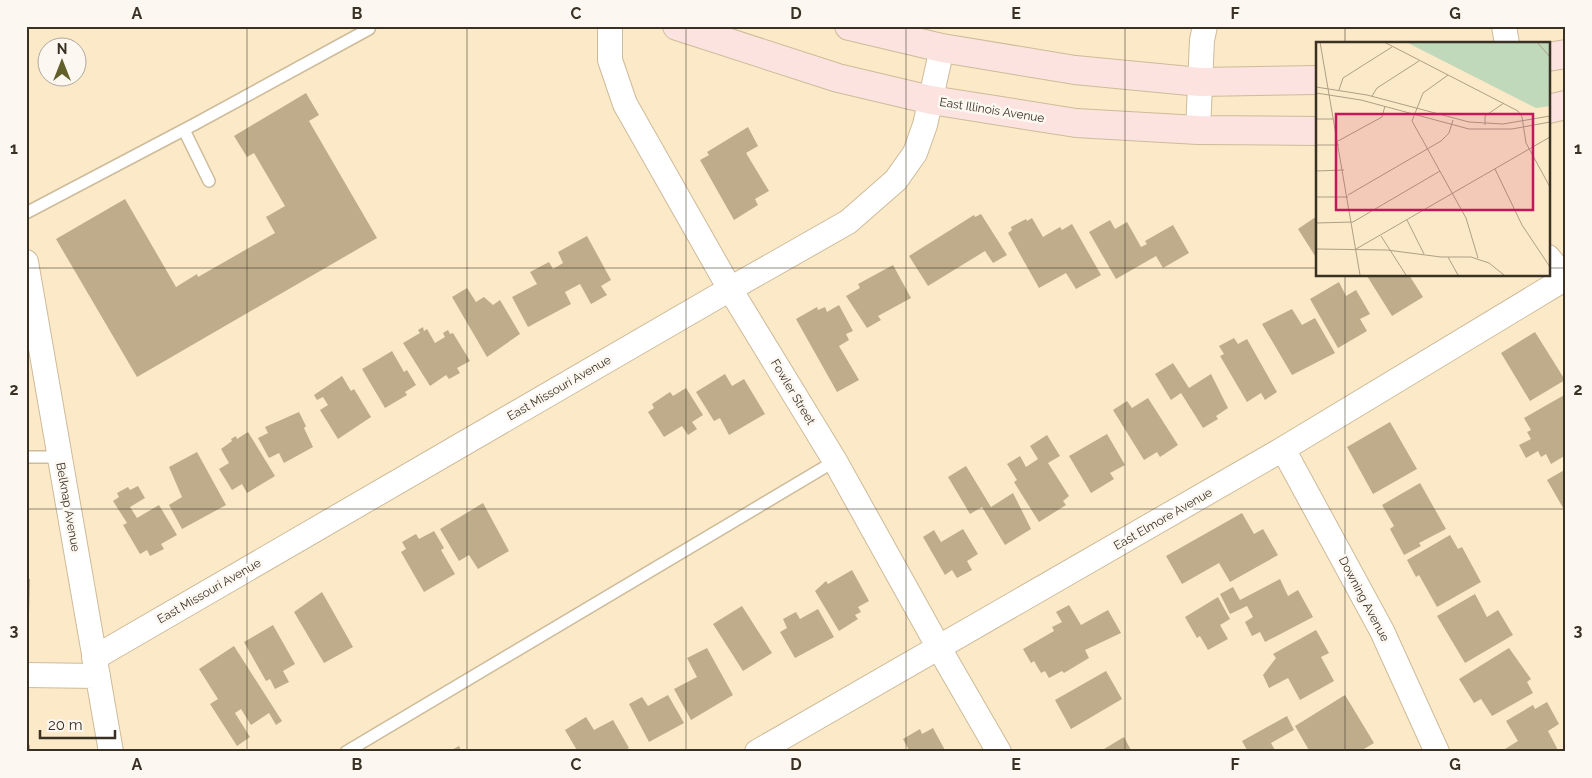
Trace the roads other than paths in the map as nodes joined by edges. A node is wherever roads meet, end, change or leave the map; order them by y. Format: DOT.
graph roads {
  1 [pos="370,26"];
  2 [pos="610,26"];
  3 [pos="677,26"];
  4 [pos="849,26"];
  5 [pos="1204,26"];
  6 [pos="1504,26"];
  7 [pos="1507,42"];
  8 [pos="942,48"];
  9 [pos="1566,54"];
  10 [pos="1550,58"];
  11 [pos="1316,80"];
  12 [pos="1200,82"];
  13 [pos="931,100"];
  14 [pos="1566,105"];
  15 [pos="1550,109"];
  16 [pos="184,130"];
  17 [pos="1198,130"];
  18 [pos="1316,130"];
  19 [pos="209,181"];
  20 [pos="26,213"];
  21 [pos="1550,259"];
  22 [pos="26,262"];
  23 [pos="1566,279"];
  24 [pos="730,289"];
  25 [pos="1283,449"];
  26 [pos="26,457"];
  27 [pos="59,457"];
  28 [pos="835,461"];
  29 [pos="939,648"];
  30 [pos="96,667"];
  31 [pos="26,675"];
  32 [pos="111,752"];
  33 [pos="346,752"];
  34 [pos="757,752"];
  35 [pos="999,752"];
  36 [pos="1437,752"];
  1 -- 16 [label="lane"];
  2 -- 24 [label="street, Fowler Street"];
  3 -- 13 [label="main road, East Illinois Avenue"];
  4 -- 8 [label="main road"];
  5 -- 12 [label="street"];
  6 -- 7 [label="street"];
  8 -- 12 [label="main road"];
  8 -- 13 [label="street, East Missouri Avenue"];
  9 -- 10 [label="main road"];
  11 -- 12 [label="main road"];
  12 -- 17 [label="street"];
  13 -- 17 [label="main road, East Illinois Avenue"];
  13 -- 24 [label="street, East Missouri Avenue"];
  14 -- 15 [label="main road"];
  16 -- 19 [label="lane"];
  16 -- 20 [label="lane"];
  17 -- 18 [label="main road, East Illinois Avenue"];
  21 -- 23 [label="street"];
  22 -- 27 [label="street, Belknap Avenue"];
  23 -- 25 [label="street, East Elmore Avenue"];
  24 -- 28 [label="street, Fowler Street"];
  24 -- 30 [label="street, East Missouri Avenue"];
  25 -- 29 [label="street, East Elmore Avenue"];
  25 -- 36 [label="street, Downing Avenue"];
  26 -- 27 [label="lane"];
  27 -- 30 [label="street, Belknap Avenue"];
  28 -- 29 [label="street, Fowler Street"];
  28 -- 33 [label="lane"];
  29 -- 34 [label="street, East Elmore Avenue"];
  29 -- 35 [label="street, Fowler Street"];
  30 -- 31 [label="street"];
  30 -- 32 [label="street, Belknap Avenue"];
}
